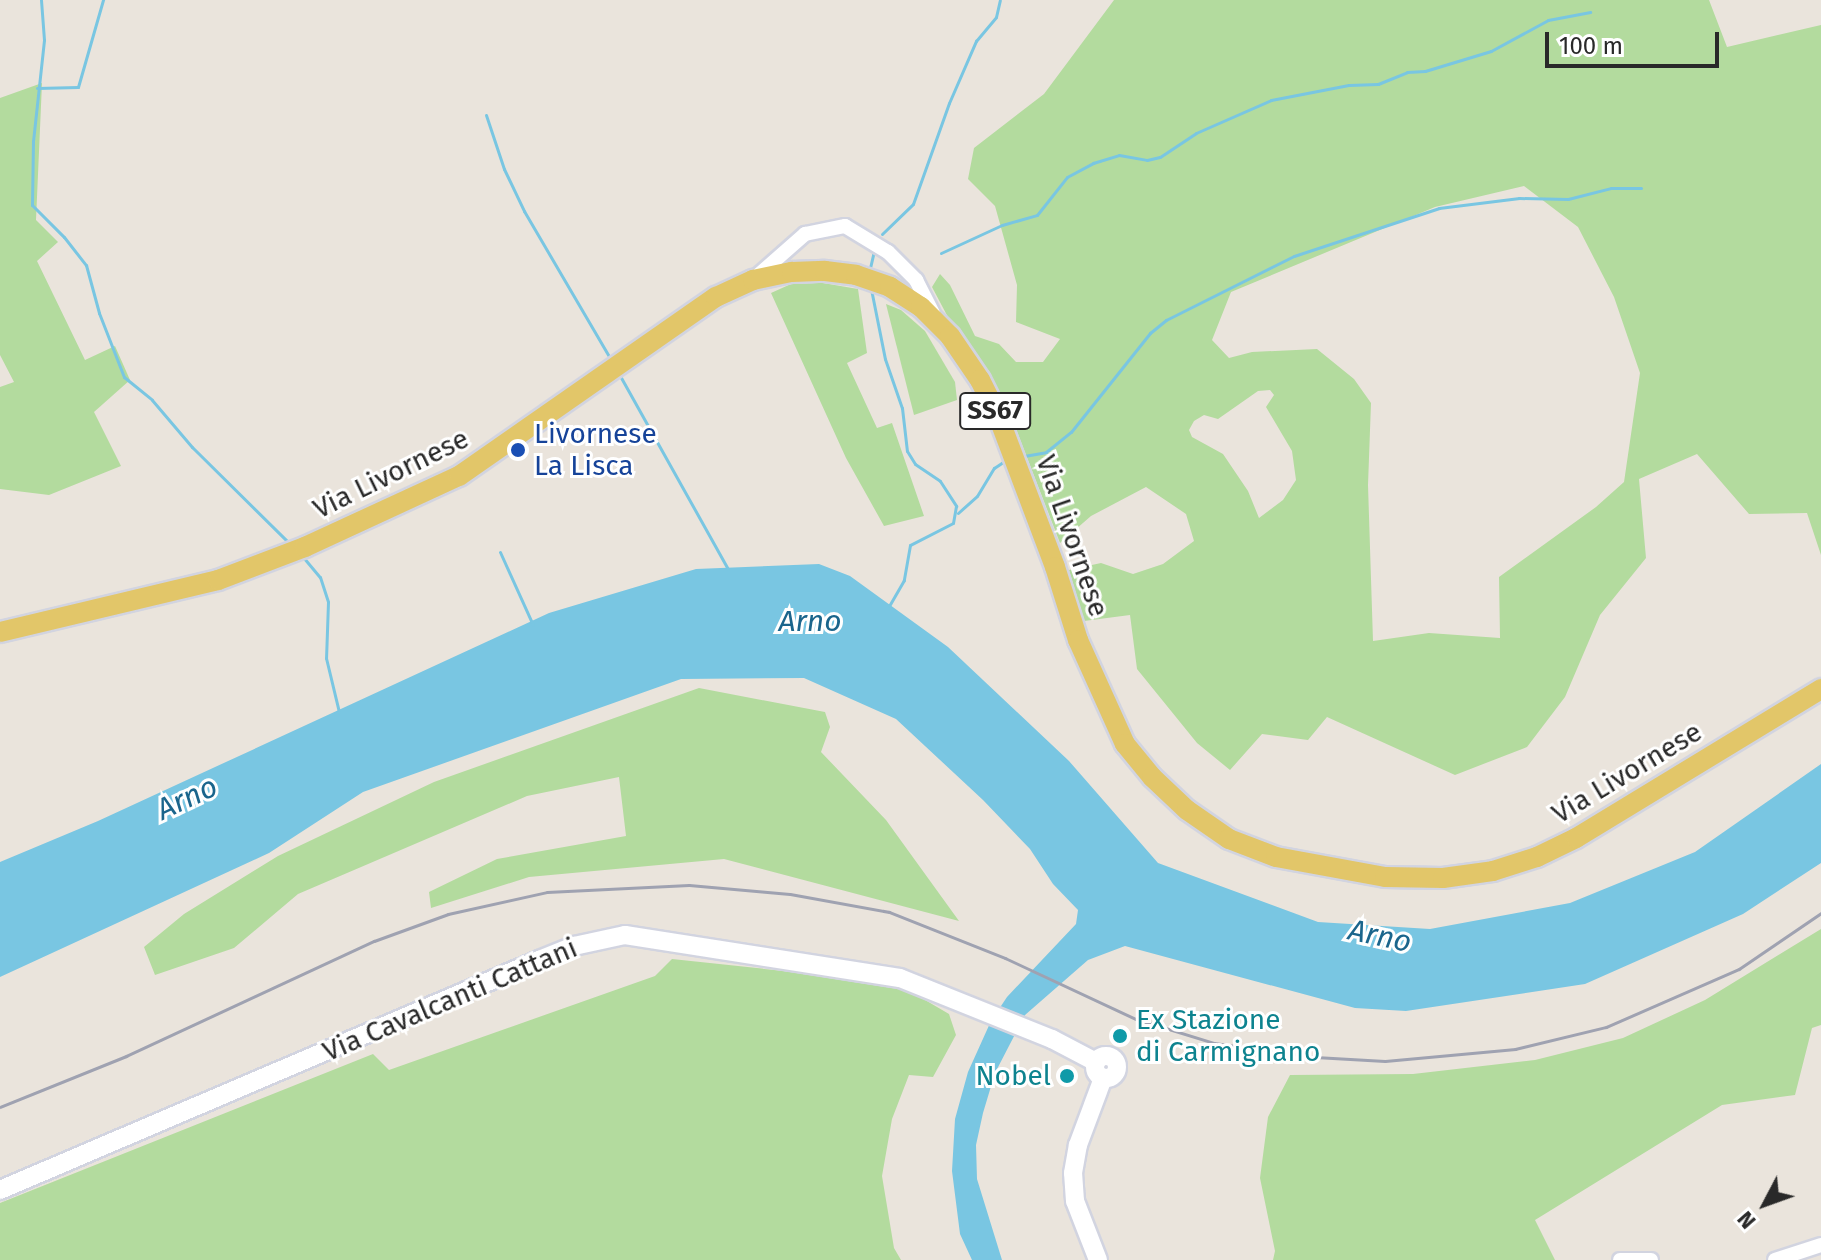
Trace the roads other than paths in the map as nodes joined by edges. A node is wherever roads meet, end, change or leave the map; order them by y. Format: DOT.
graph roads {
  1 [pos="753,280"];
  2 [pos="939,324"];
  3 [pos="0,632"];
  4 [pos="1821,689"];
  5 [pos="0,1190"];
  6 [pos="1821,1245"];
  7 [pos="1098,1260"];
  8 [pos="1620,1260"];
  9 [pos="1651,1260"];
  10 [pos="1775,1260"];
  1 -- 2 [label="main road, Via Livornese / SS67"];
  1 -- 2 [label="street"];
  1 -- 3 [label="main road, Via Livornese / SS67"];
  2 -- 4 [label="main road, Via Livornese / SS67"];
  5 -- 7 [label="street, Via Cavalcanti Cattani"];
  6 -- 10 [label="street"];
  8 -- 9 [label="street"];
}
